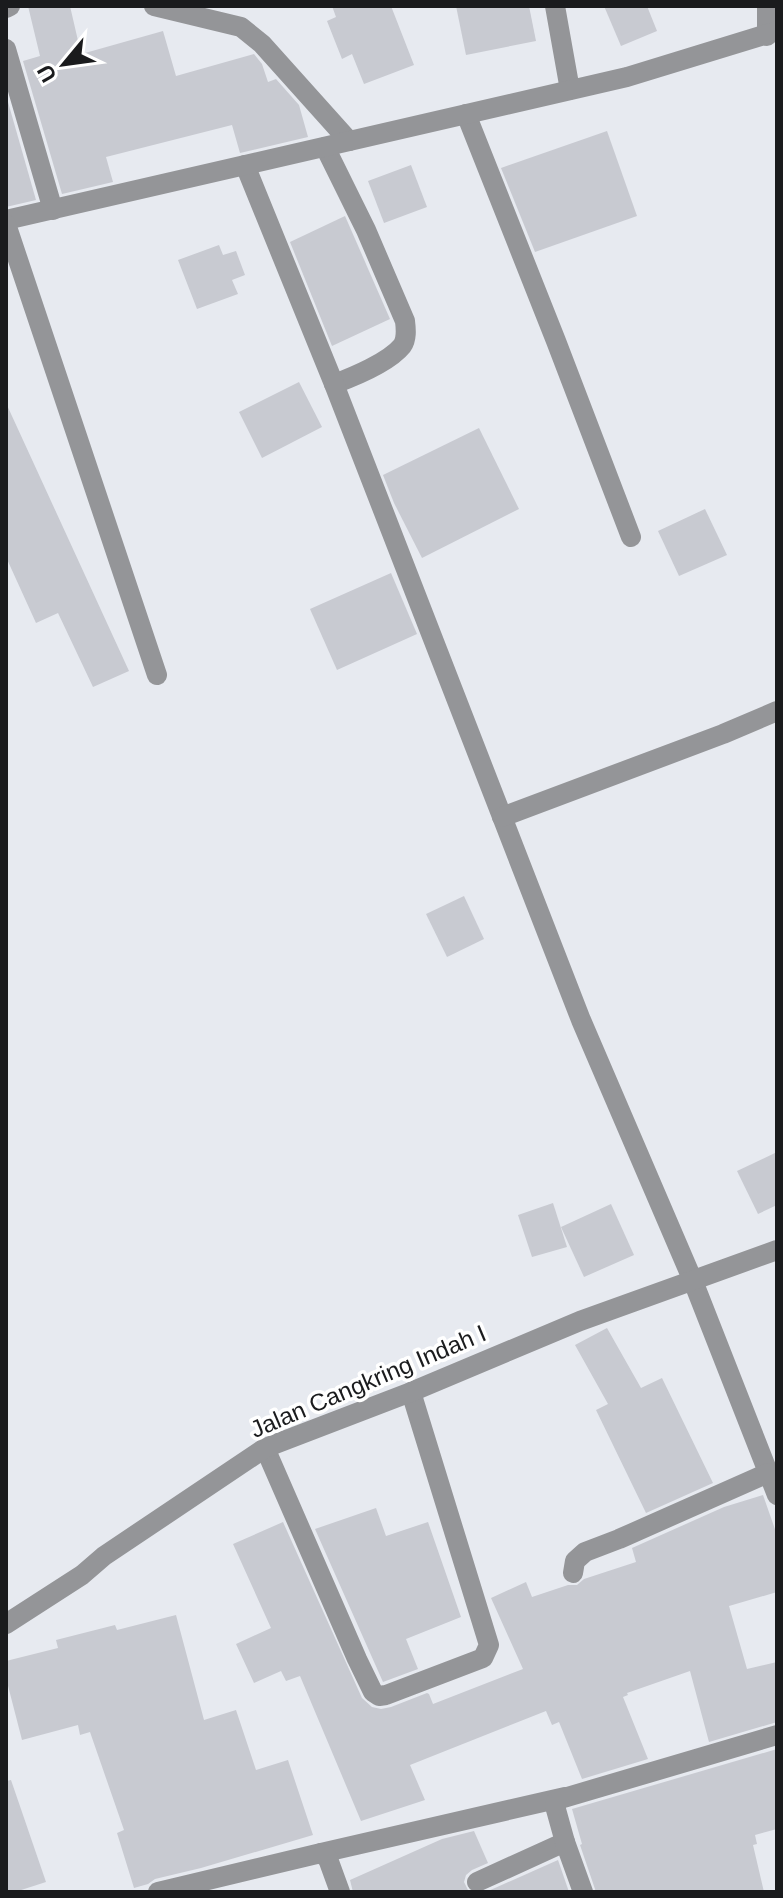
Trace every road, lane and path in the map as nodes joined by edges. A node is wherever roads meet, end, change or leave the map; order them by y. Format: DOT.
graph roads {
  1 [pos="154,6"];
  2 [pos="555,6"];
  3 [pos="767,6"];
  4 [pos="772,34"];
  5 [pos="6,49"];
  6 [pos="570,90"];
  7 [pos="466,114"];
  8 [pos="349,141"];
  9 [pos="325,147"];
  10 [pos="245,165"];
  11 [pos="53,210"];
  12 [pos="6,222"];
  13 [pos="334,384"];
  14 [pos="631,537"];
  15 [pos="157,675"];
  16 [pos="777,711"];
  17 [pos="502,817"];
  18 [pos="777,1250"];
  19 [pos="693,1281"];
  20 [pos="411,1392"];
  21 [pos="265,1448"];
  22 [pos="768,1473"];
  23 [pos="777,1495"];
  24 [pos="573,1573"];
  25 [pos="6,1624"];
  26 [pos="777,1735"];
  27 [pos="565,1797"];
  28 [pos="565,1842"];
  29 [pos="319,1853"];
  30 [pos="477,1882"];
  31 [pos="158,1892"];
  32 [pos="340,1892"];
  33 [pos="583,1892"];
  1 -- 8 [label="street"];
  2 -- 6 [label="street"];
  3 -- 4 [label="street"];
  4 -- 6 [label="street"];
  5 -- 11 [label="street"];
  6 -- 7 [label="street"];
  7 -- 8 [label="street"];
  7 -- 14 [label="street"];
  8 -- 9 [label="street"];
  9 -- 10 [label="street"];
  9 -- 13 [label="street"];
  10 -- 11 [label="street"];
  10 -- 13 [label="street"];
  11 -- 12 [label="street"];
  12 -- 15 [label="street"];
  13 -- 17 [label="street"];
  16 -- 17 [label="street"];
  17 -- 19 [label="street"];
  18 -- 19 [label="street, Jalan Cangkring Indah I"];
  19 -- 20 [label="street, Jalan Cangkring Indah I"];
  19 -- 22 [label="street"];
  20 -- 21 [label="street, Jalan Cangkring Indah I"];
  20 -- 21 [label="street"];
  21 -- 25 [label="street, Jalan Cangkring Indah I"];
  22 -- 23 [label="street"];
  22 -- 24 [label="street"];
  26 -- 27 [label="street"];
  27 -- 28 [label="street"];
  27 -- 29 [label="street"];
  28 -- 30 [label="street"];
  28 -- 33 [label="street"];
  29 -- 31 [label="street"];
  29 -- 32 [label="street"];
}
